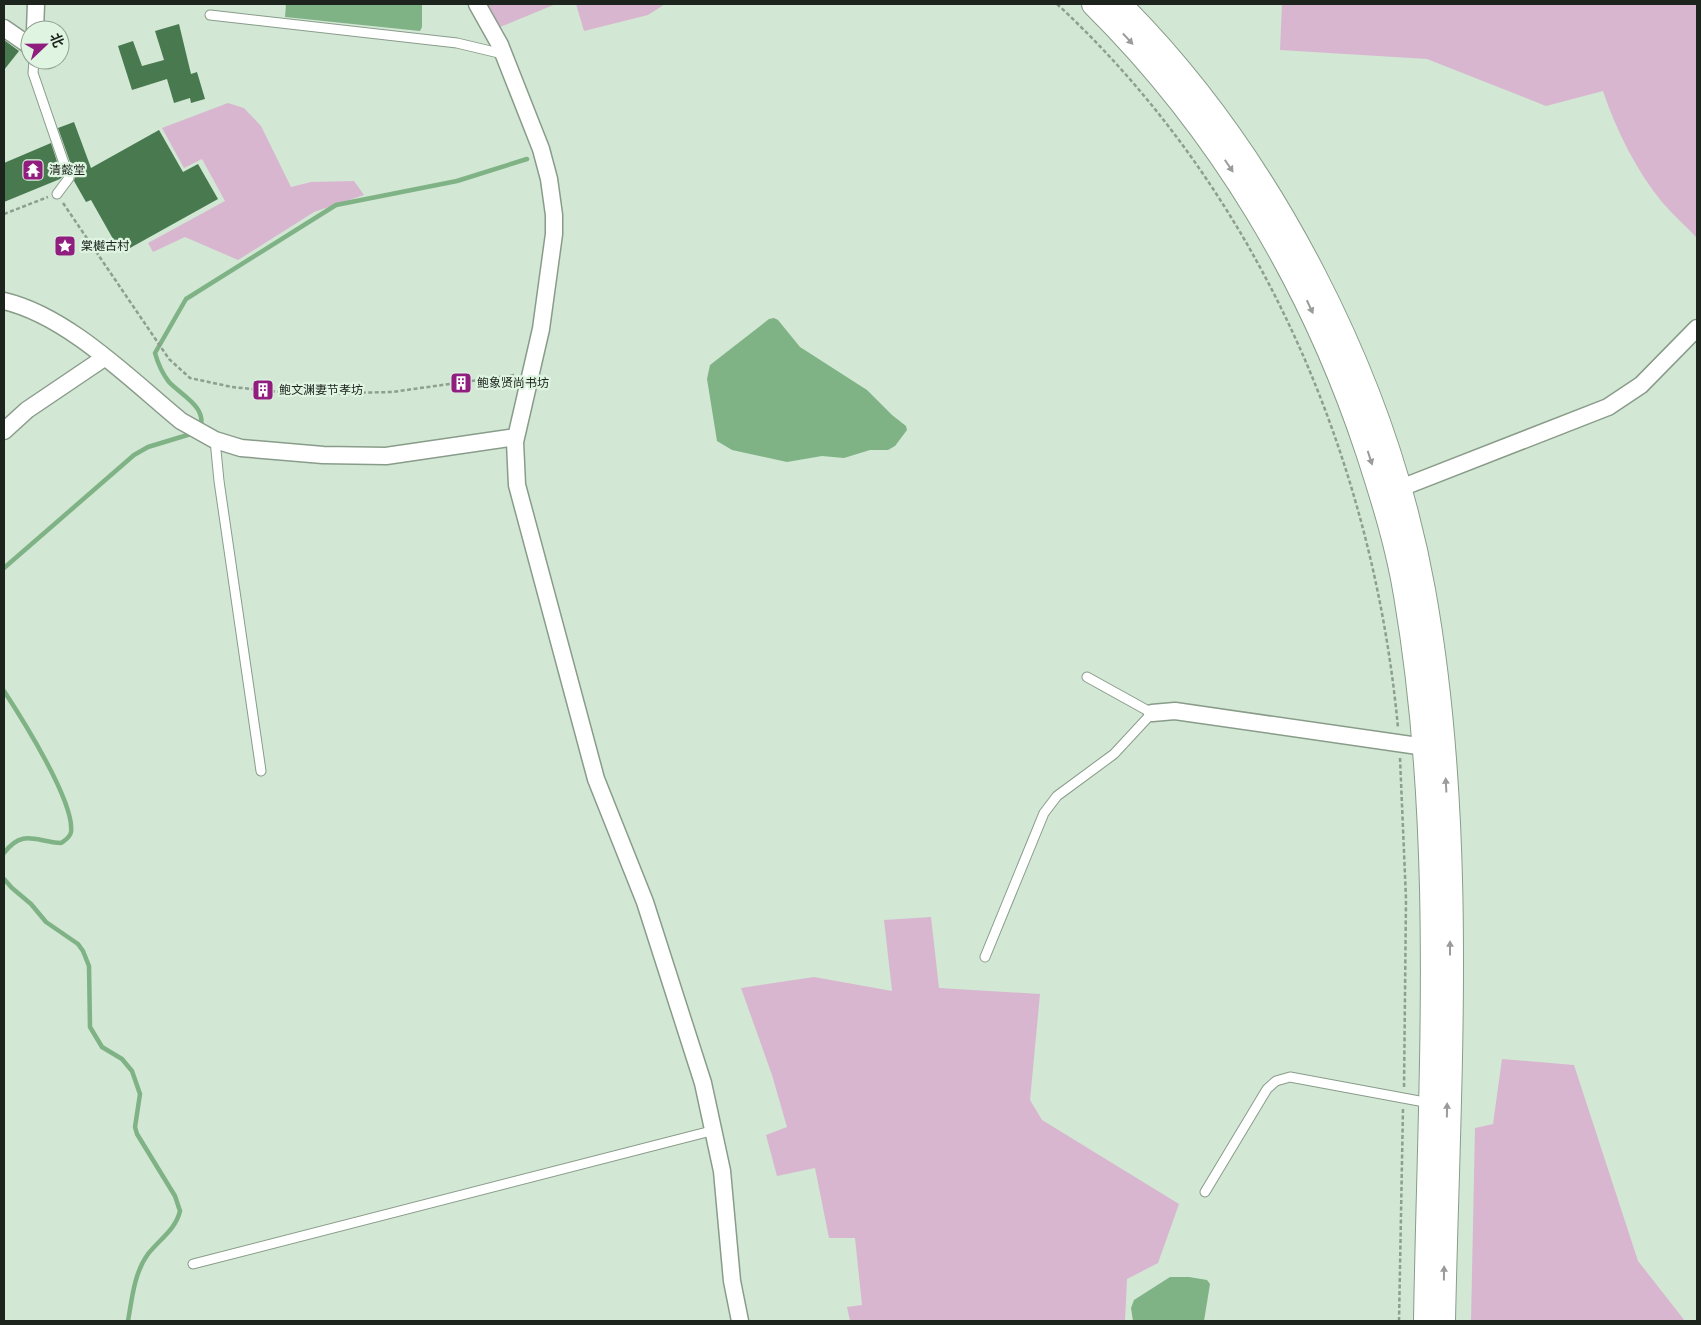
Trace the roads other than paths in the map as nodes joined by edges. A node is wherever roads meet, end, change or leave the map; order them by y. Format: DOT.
graph roads {
  1 [pos="36,4"];
  2 [pos="476,4"];
  3 [pos="1094,4"];
  4 [pos="1119,4"];
  5 [pos="210,15"];
  6 [pos="35,20"];
  7 [pos="4,28"];
  8 [pos="20,39"];
  9 [pos="503,54"];
  10 [pos="33,70"];
  11 [pos="57,194"];
  12 [pos="4,301"];
  13 [pos="1697,328"];
  14 [pos="104,358"];
  15 [pos="4,431"];
  16 [pos="516,437"];
  17 [pos="215,440"];
  18 [pos="1398,489"];
  19 [pos="1087,678"];
  20 [pos="1152,713"];
  21 [pos="1426,747"];
  22 [pos="261,771"];
  23 [pos="985,957"];
  24 [pos="1430,1103"];
  25 [pos="715,1130"];
  26 [pos="1205,1192"];
  27 [pos="193,1264"];
  28 [pos="740,1321"];
  29 [pos="1426,1321"];
  30 [pos="1443,1321"];
  1 -- 6 [label="street"];
  2 -- 9 [label="street"];
  3 -- 21 [label="main road, one-way"];
  4 -- 18 [label="main road"];
  5 -- 9 [label="lane"];
  7 -- 8 [label="street"];
  9 -- 16 [label="street"];
  10 -- 11 [label="lane"];
  12 -- 14 [label="street"];
  13 -- 18 [label="street"];
  14 -- 15 [label="street"];
  14 -- 17 [label="street"];
  16 -- 17 [label="street"];
  16 -- 25 [label="street"];
  17 -- 22 [label="lane"];
  30 -- 18 [label="main road, one-way"];
  19 -- 20 [label="lane"];
  20 -- 21 [label="street"];
  20 -- 23 [label="lane"];
  21 -- 24 [label="main road"];
  24 -- 26 [label="lane"];
  24 -- 29 [label="main road"];
  25 -- 27 [label="lane"];
  25 -- 28 [label="street"];
}
